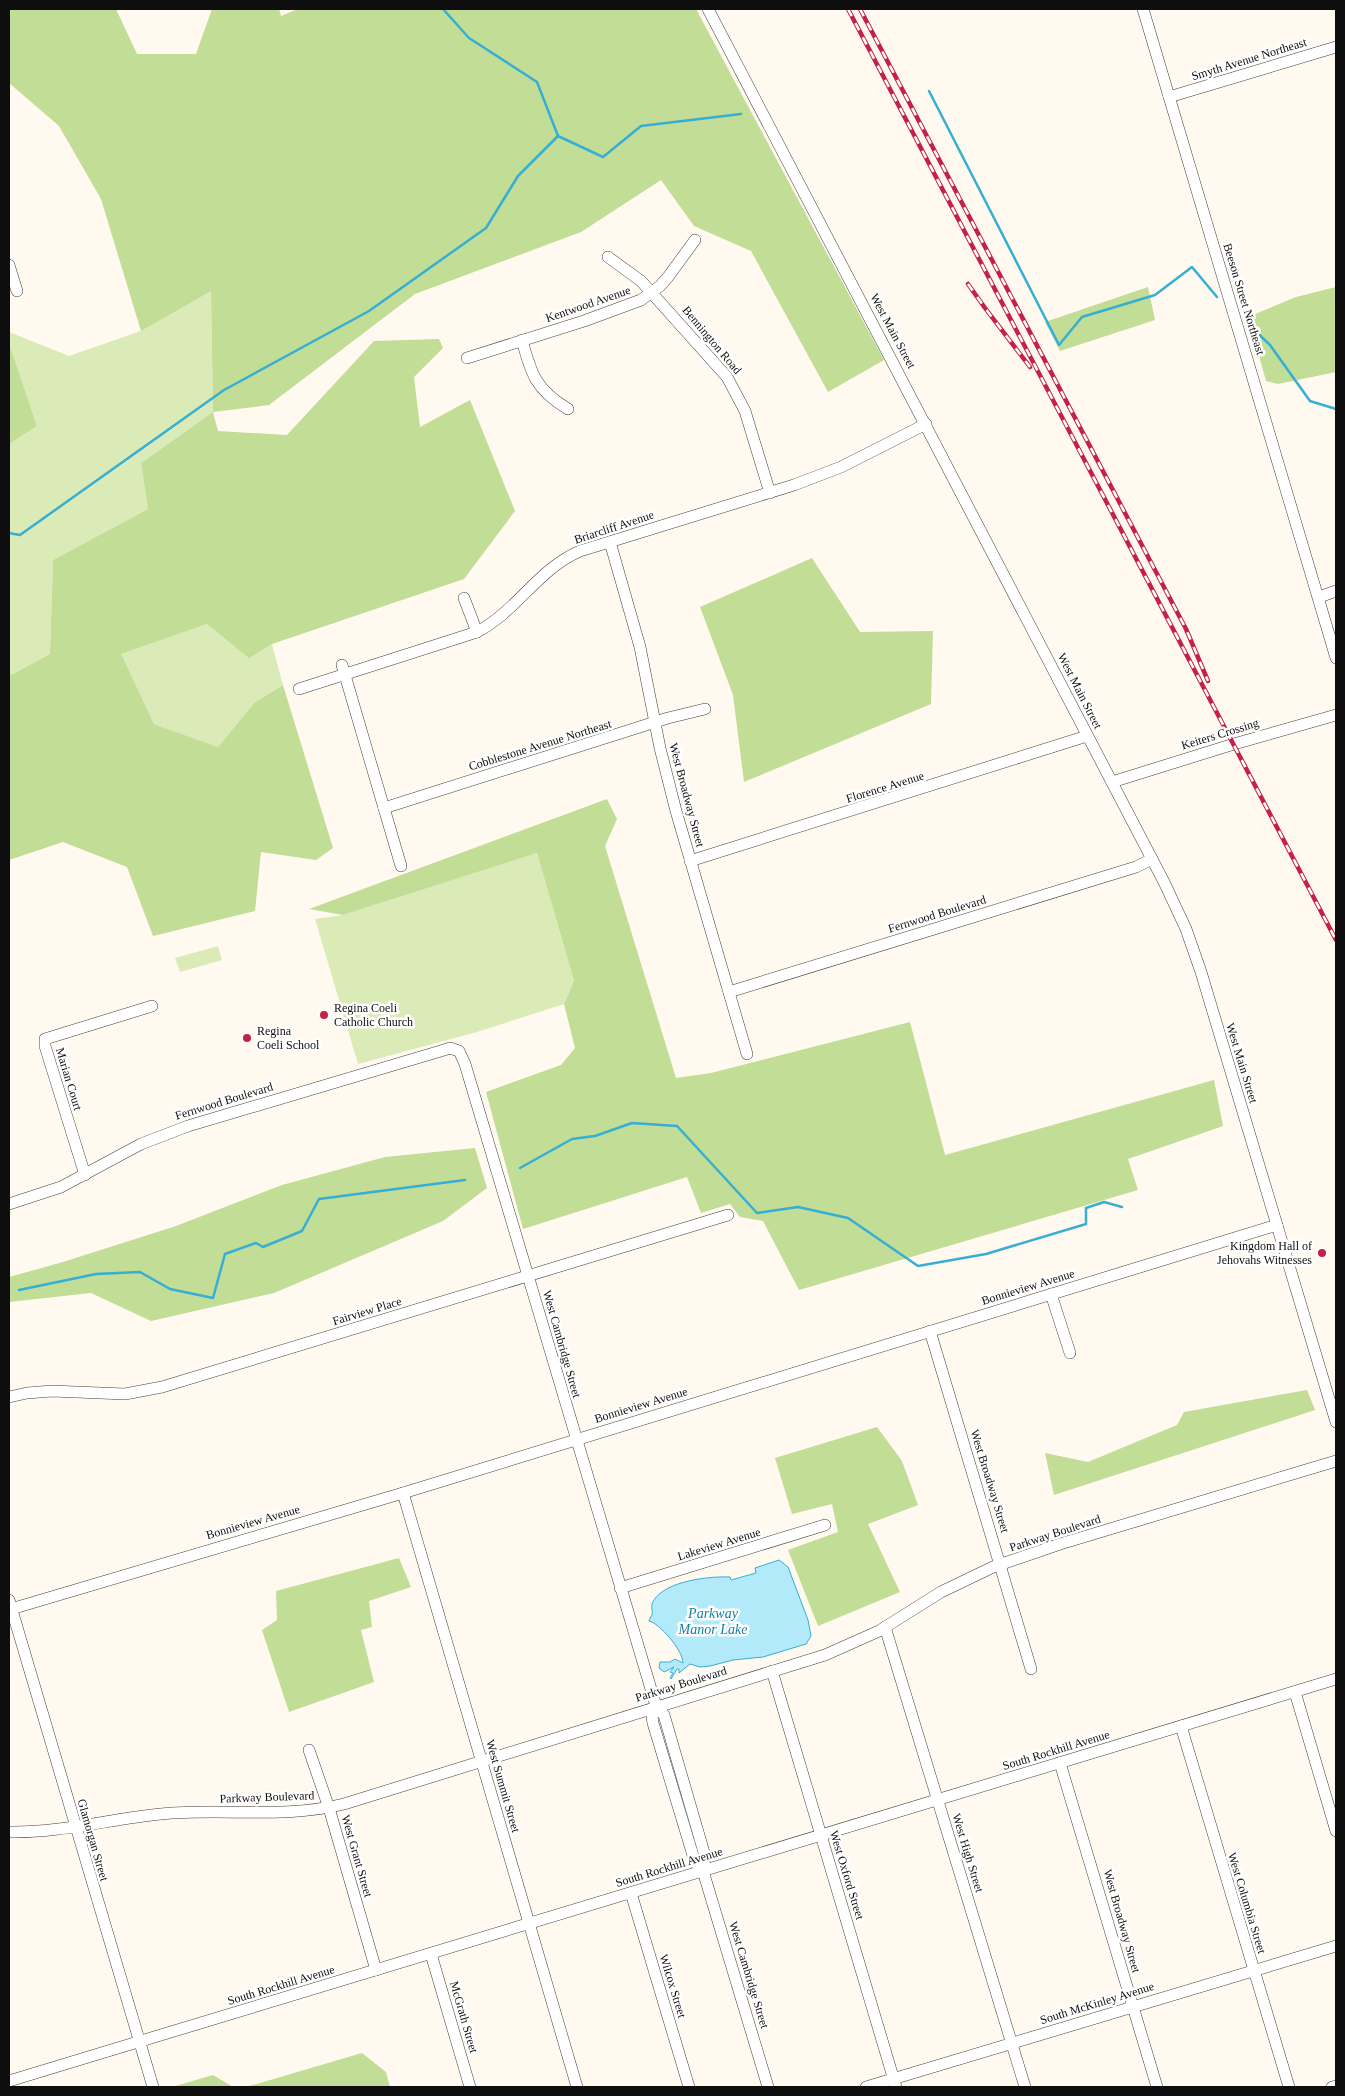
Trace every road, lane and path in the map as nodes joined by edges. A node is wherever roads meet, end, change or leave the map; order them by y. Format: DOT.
graph roads {
  1 [pos="708,9"];
  2 [pos="1143,9"];
  3 [pos="1336,47"];
  4 [pos="1169,97"];
  5 [pos="695,240"];
  6 [pos="608,257"];
  7 [pos="9,265"];
  8 [pos="17,291"];
  9 [pos="652,292"];
  10 [pos="522,340"];
  11 [pos="466,358"];
  12 [pos="568,409"];
  13 [pos="926,424"];
  14 [pos="770,493"];
  15 [pos="610,542"];
  16 [pos="1336,591"];
  17 [pos="1318,597"];
  18 [pos="464,598"];
  19 [pos="477,632"];
  20 [pos="1336,658"];
  21 [pos="344,670"];
  22 [pos="299,690"];
  23 [pos="705,709"];
  24 [pos="1336,715"];
  25 [pos="656,724"];
  26 [pos="1088,736"];
  27 [pos="1112,782"];
  28 [pos="384,808"];
  29 [pos="1152,859"];
  30 [pos="690,861"];
  31 [pos="401,866"];
  32 [pos="729,992"];
  33 [pos="152,1006"];
  34 [pos="457,1050"];
  35 [pos="747,1054"];
  36 [pos="85,1175"];
  37 [pos="9,1204"];
  38 [pos="728,1216"];
  39 [pos="1277,1225"];
  40 [pos="527,1276"];
  41 [pos="1051,1294"];
  42 [pos="930,1331"];
  43 [pos="1070,1353"];
  44 [pos="9,1397"];
  45 [pos="1336,1422"];
  46 [pos="575,1440"];
  47 [pos="1336,1461"];
  48 [pos="403,1492"];
  49 [pos="825,1525"];
  50 [pos="1001,1564"];
  51 [pos="620,1588"];
  52 [pos="10,1604"];
  53 [pos="885,1628"];
  54 [pos="1031,1669"];
  55 [pos="772,1671"];
  56 [pos="1336,1679"];
  57 [pos="1295,1692"];
  58 [pos="656,1706"];
  59 [pos="1180,1726"];
  60 [pos="309,1750"];
  61 [pos="482,1763"];
  62 [pos="1060,1763"];
  63 [pos="938,1800"];
  64 [pos="329,1808"];
  65 [pos="75,1827"];
  66 [pos="1336,1831"];
  67 [pos="9,1832"];
  68 [pos="821,1835"];
  69 [pos="703,1871"];
  70 [pos="631,1893"];
  71 [pos="529,1924"];
  72 [pos="1336,1946"];
  73 [pos="431,1954"];
  74 [pos="376,1970"];
  75 [pos="1253,1971"];
  76 [pos="1132,2007"];
  77 [pos="140,2042"];
  78 [pos="1011,2043"];
  79 [pos="9,2081"];
  80 [pos="894,2083"];
  81 [pos="1336,2086"];
  82 [pos="153,2087"];
  83 [pos="470,2087"];
  84 [pos="577,2087"];
  85 [pos="689,2087"];
  86 [pos="768,2087"];
  87 [pos="866,2087"];
  88 [pos="1024,2087"];
  89 [pos="1157,2087"];
  90 [pos="1289,2087"];
  91 [pos="1332,2087"];
  1 -- 13 [label="street, West Main Street"];
  2 -- 4 [label="street, Beeson Street Northeast"];
  3 -- 4 [label="street, Smyth Avenue Northeast"];
  4 -- 17 [label="street, Beeson Street Northeast"];
  5 -- 9 [label="street, Kentwood Avenue"];
  6 -- 9 [label="street, Bennington Road"];
  7 -- 8 [label="street"];
  9 -- 10 [label="street, Kentwood Avenue"];
  9 -- 14 [label="street, Bennington Road"];
  10 -- 11 [label="street, Kentwood Avenue"];
  10 -- 12 [label="street"];
  13 -- 14 [label="street, Briarcliff Avenue"];
  13 -- 26 [label="street, West Main Street"];
  14 -- 15 [label="street, Briarcliff Avenue"];
  15 -- 19 [label="street, Briarcliff Avenue"];
  15 -- 25 [label="street, West Broadway Street"];
  16 -- 17 [label="street"];
  17 -- 20 [label="street, Beeson Street Northeast"];
  18 -- 19 [label="street"];
  19 -- 21 [label="street, Briarcliff Avenue"];
  21 -- 22 [label="street, Briarcliff Avenue"];
  21 -- 28 [label="street"];
  23 -- 25 [label="street, Cobblestone Avenue Northeast"];
  24 -- 27 [label="street, Keiters Crossing"];
  25 -- 28 [label="street, Cobblestone Avenue Northeast"];
  25 -- 30 [label="street, West Broadway Street"];
  26 -- 27 [label="street, West Main Street"];
  26 -- 30 [label="street, Florence Avenue"];
  27 -- 29 [label="street, West Main Street"];
  28 -- 31 [label="street"];
  29 -- 32 [label="street, Fernwood Boulevard"];
  29 -- 39 [label="street, West Main Street"];
  30 -- 32 [label="street, West Broadway Street"];
  32 -- 35 [label="street, West Broadway Street"];
  33 -- 36 [label="street, Marian Court"];
  34 -- 36 [label="street, Fernwood Boulevard"];
  34 -- 40 [label="street, West Cambridge Street"];
  36 -- 37 [label="street, Fernwood Boulevard"];
  38 -- 40 [label="street, Fairview Place"];
  39 -- 41 [label="street, Bonnieview Avenue"];
  39 -- 45 [label="street, West Main Street"];
  40 -- 44 [label="street, Fairview Place"];
  40 -- 46 [label="street, West Cambridge Street"];
  41 -- 42 [label="street, Bonnieview Avenue"];
  41 -- 43 [label="street"];
  42 -- 46 [label="street, Bonnieview Avenue"];
  42 -- 50 [label="street, West Broadway Street"];
  46 -- 48 [label="street, Bonnieview Avenue"];
  46 -- 51 [label="street, West Cambridge Street"];
  47 -- 50 [label="street, Parkway Boulevard"];
  48 -- 52 [label="street, Bonnieview Avenue"];
  48 -- 61 [label="street, West Summit Street"];
  49 -- 51 [label="street, Lakeview Avenue"];
  50 -- 53 [label="street, Parkway Boulevard"];
  50 -- 54 [label="street, West Broadway Street"];
  51 -- 58 [label="street, West Cambridge Street"];
  52 -- 65 [label="street, Glamorgan Street"];
  53 -- 55 [label="street, Parkway Boulevard"];
  53 -- 63 [label="street, West High Street"];
  55 -- 58 [label="street, Parkway Boulevard"];
  55 -- 68 [label="street, West Oxford Street"];
  56 -- 57 [label="street, South Rockhill Avenue"];
  57 -- 59 [label="street, South Rockhill Avenue"];
  57 -- 66 [label="street"];
  58 -- 61 [label="street, Parkway Boulevard"];
  58 -- 69 [label="street, West Cambridge Street"];
  59 -- 62 [label="street, South Rockhill Avenue"];
  59 -- 75 [label="street, West Columbia Street"];
  60 -- 64 [label="street, West Grant Street"];
  61 -- 64 [label="street, Parkway Boulevard"];
  61 -- 71 [label="street, West Summit Street"];
  62 -- 63 [label="street, South Rockhill Avenue"];
  62 -- 76 [label="street, West Broadway Street"];
  63 -- 68 [label="street, South Rockhill Avenue"];
  63 -- 78 [label="street, West High Street"];
  64 -- 65 [label="street, Parkway Boulevard"];
  64 -- 74 [label="street, West Grant Street"];
  65 -- 67 [label="street, Parkway Boulevard"];
  65 -- 77 [label="street, Glamorgan Street"];
  68 -- 69 [label="street, South Rockhill Avenue"];
  68 -- 80 [label="street, West Oxford Street"];
  69 -- 70 [label="street, South Rockhill Avenue"];
  69 -- 86 [label="street, West Cambridge Street"];
  70 -- 71 [label="street, South Rockhill Avenue"];
  70 -- 85 [label="street, Wilcox Street"];
  71 -- 73 [label="street, South Rockhill Avenue"];
  71 -- 84 [label="street, West Summit Street"];
  72 -- 75 [label="street, South McKinley Avenue"];
  73 -- 74 [label="street, South Rockhill Avenue"];
  73 -- 83 [label="street, McGrath Street"];
  74 -- 77 [label="street, South Rockhill Avenue"];
  75 -- 76 [label="street, South McKinley Avenue"];
  75 -- 90 [label="street, West Columbia Street"];
  76 -- 78 [label="street, South McKinley Avenue"];
  76 -- 89 [label="street, West Broadway Street"];
  77 -- 79 [label="street, South Rockhill Avenue"];
  77 -- 82 [label="street, Glamorgan Street"];
  78 -- 80 [label="street, South McKinley Avenue"];
  78 -- 88 [label="street, West High Street"];
  80 -- 87 [label="street, South McKinley Avenue"];
  81 -- 91 [label="street"];
}
